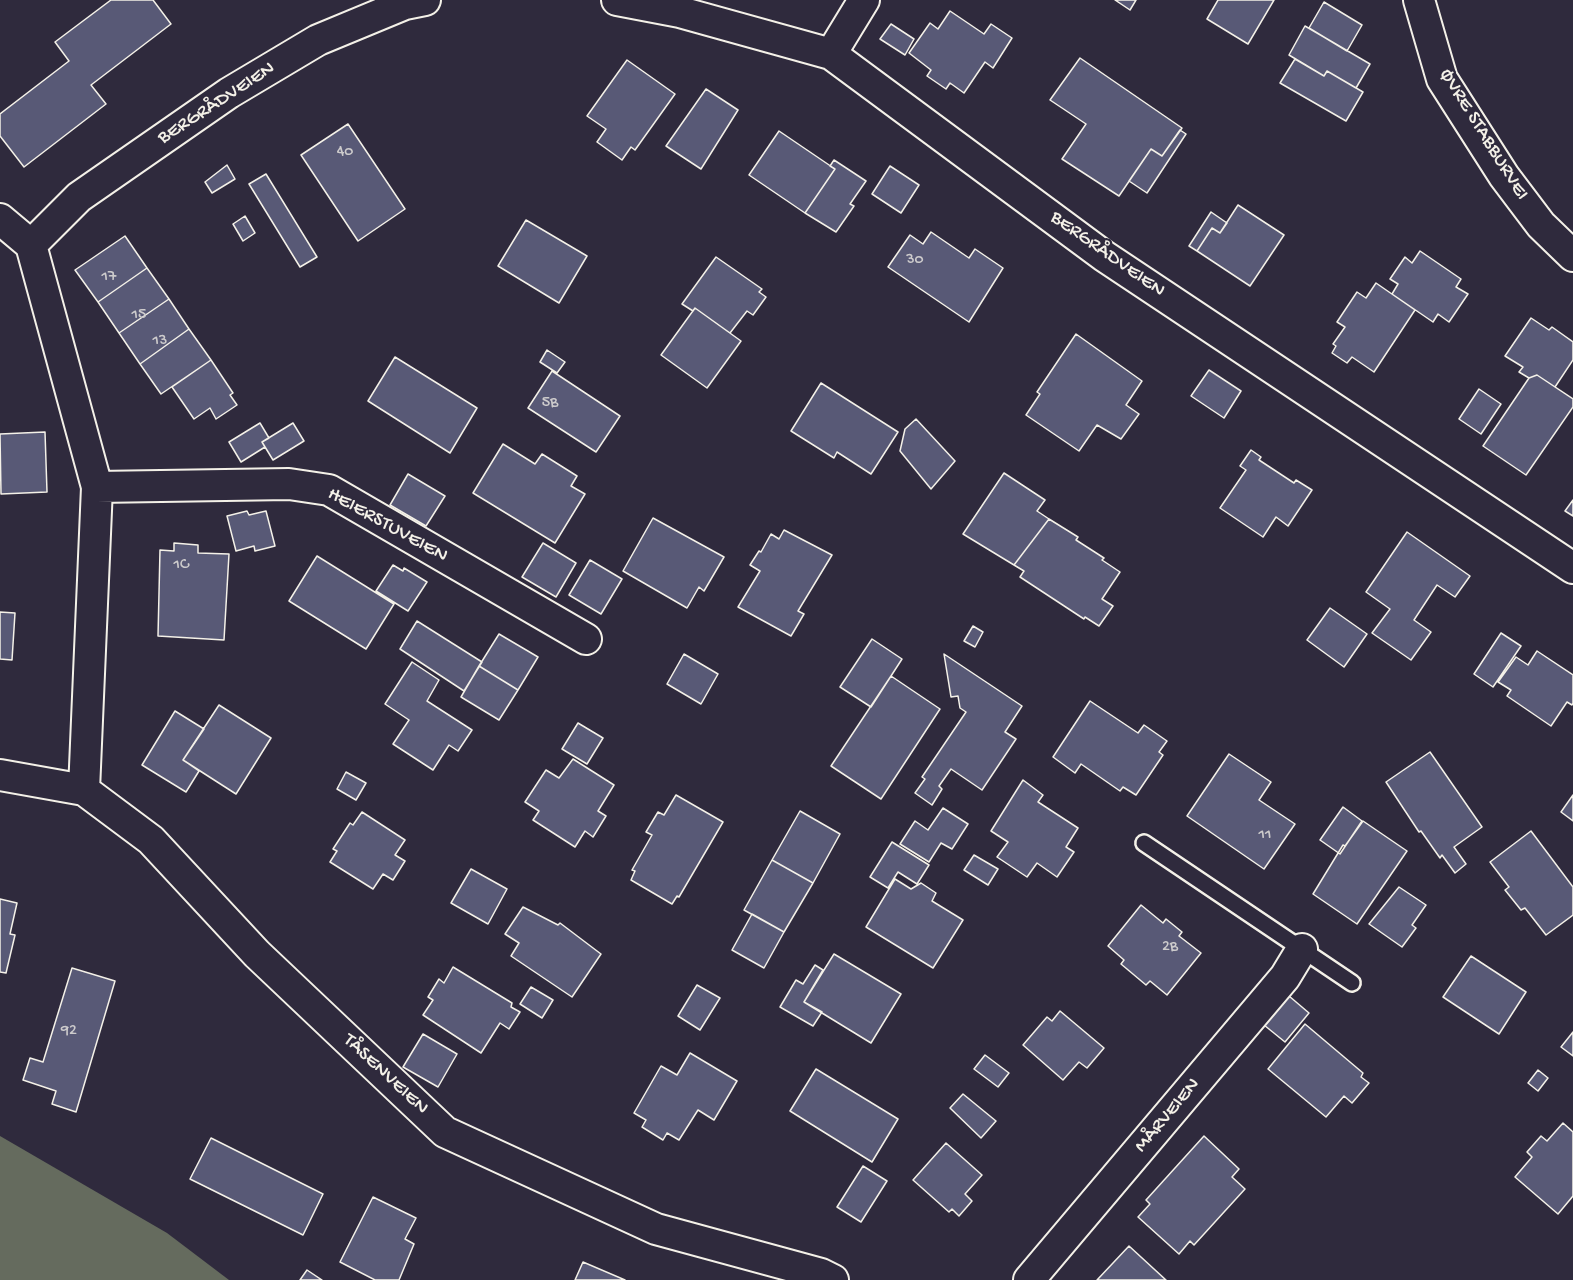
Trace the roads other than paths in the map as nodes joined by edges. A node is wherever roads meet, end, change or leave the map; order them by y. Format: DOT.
graph roads {
  1 [pos="425,0"];
  2 [pos="617,0"];
  3 [pos="864,0"];
  4 [pos="1419,0"];
  5 [pos="831,54"];
  6 [pos="0,219"];
  7 [pos="31,245"];
  8 [pos="1573,256"];
  9 [pos="97,487"];
  10 [pos="1573,568"];
  11 [pos="586,639"];
  12 [pos="0,775"];
  13 [pos="84,790"];
  14 [pos="1144,843"];
  15 [pos="1302,949"];
  16 [pos="1352,983"];
  17 [pos="833,1280"];
  18 [pos="1029,1280"];
  1 -- 7 [label="street, BERGRÅDVEIEN"];
  2 -- 5 [label="street, BERGRÅDVEIEN"];
  3 -- 5 [label="street"];
  4 -- 8 [label="street, ØVRE STABBURVEI"];
  5 -- 10 [label="street, BERGRÅDVEIEN"];
  6 -- 7 [label="street"];
  7 -- 9 [label="street"];
  9 -- 11 [label="street, HEIERSTUVEIEN"];
  9 -- 13 [label="street"];
  12 -- 13 [label="street, TÅSENVEIEN"];
  13 -- 17 [label="street, TÅSENVEIEN"];
  14 -- 15 [label="lane"];
  15 -- 16 [label="lane"];
  15 -- 18 [label="street, MÅRVEIEN"];
}
